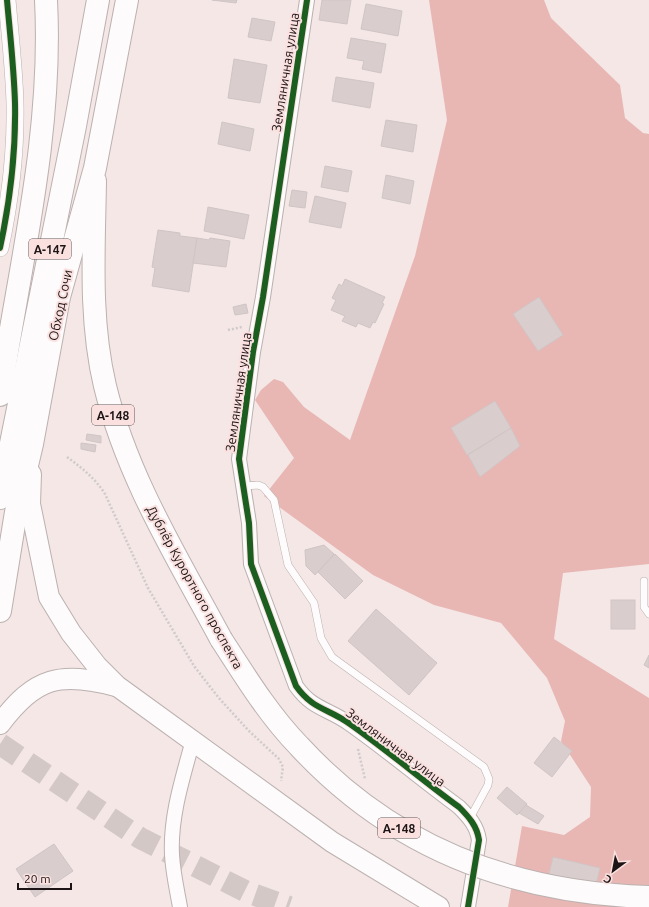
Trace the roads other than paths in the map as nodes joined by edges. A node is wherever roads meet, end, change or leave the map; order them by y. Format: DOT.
graph roads {
  1 [pos="7,0"];
  2 [pos="46,0"];
  3 [pos="98,0"];
  4 [pos="127,0"];
  5 [pos="306,0"];
  6 [pos="95,168"];
  7 [pos="0,248"];
  8 [pos="0,395"];
  9 [pos="32,444"];
  10 [pos="243,486"];
  11 [pos="0,498"];
  12 [pos="644,581"];
  13 [pos="0,611"];
  14 [pos="649,614"];
  15 [pos="118,686"];
  16 [pos="0,724"];
  17 [pos="193,740"];
  18 [pos="470,818"];
  19 [pos="649,897"];
  20 [pos="180,907"];
  21 [pos="439,907"];
  22 [pos="468,907"];
  1 -- 7 [label="street"];
  2 -- 8 [label="main road, А-147"];
  3 -- 11 [label="main road, А-147"];
  4 -- 6 [label="main road, Обход Сочи / А-147"];
  5 -- 10 [label="street, Земляничная улица"];
  6 -- 9 [label="main road, Обход Сочи / А-147"];
  6 -- 19 [label="main road, Дублёр Курортного проспекта / А-148, bridge"];
  9 -- 13 [label="main road, Обход Сочи / А-147"];
  9 -- 15 [label="main road, А-147"];
  10 -- 18 [label="street, Земляничная улица"];
  10 -- 18 [label="lane"];
  12 -- 14 [label="lane"];
  15 -- 16 [label="main road"];
  15 -- 17 [label="main road"];
  17 -- 20 [label="street"];
  17 -- 21 [label="main road"];
  18 -- 22 [label="street, Земляничная улица"];
}
